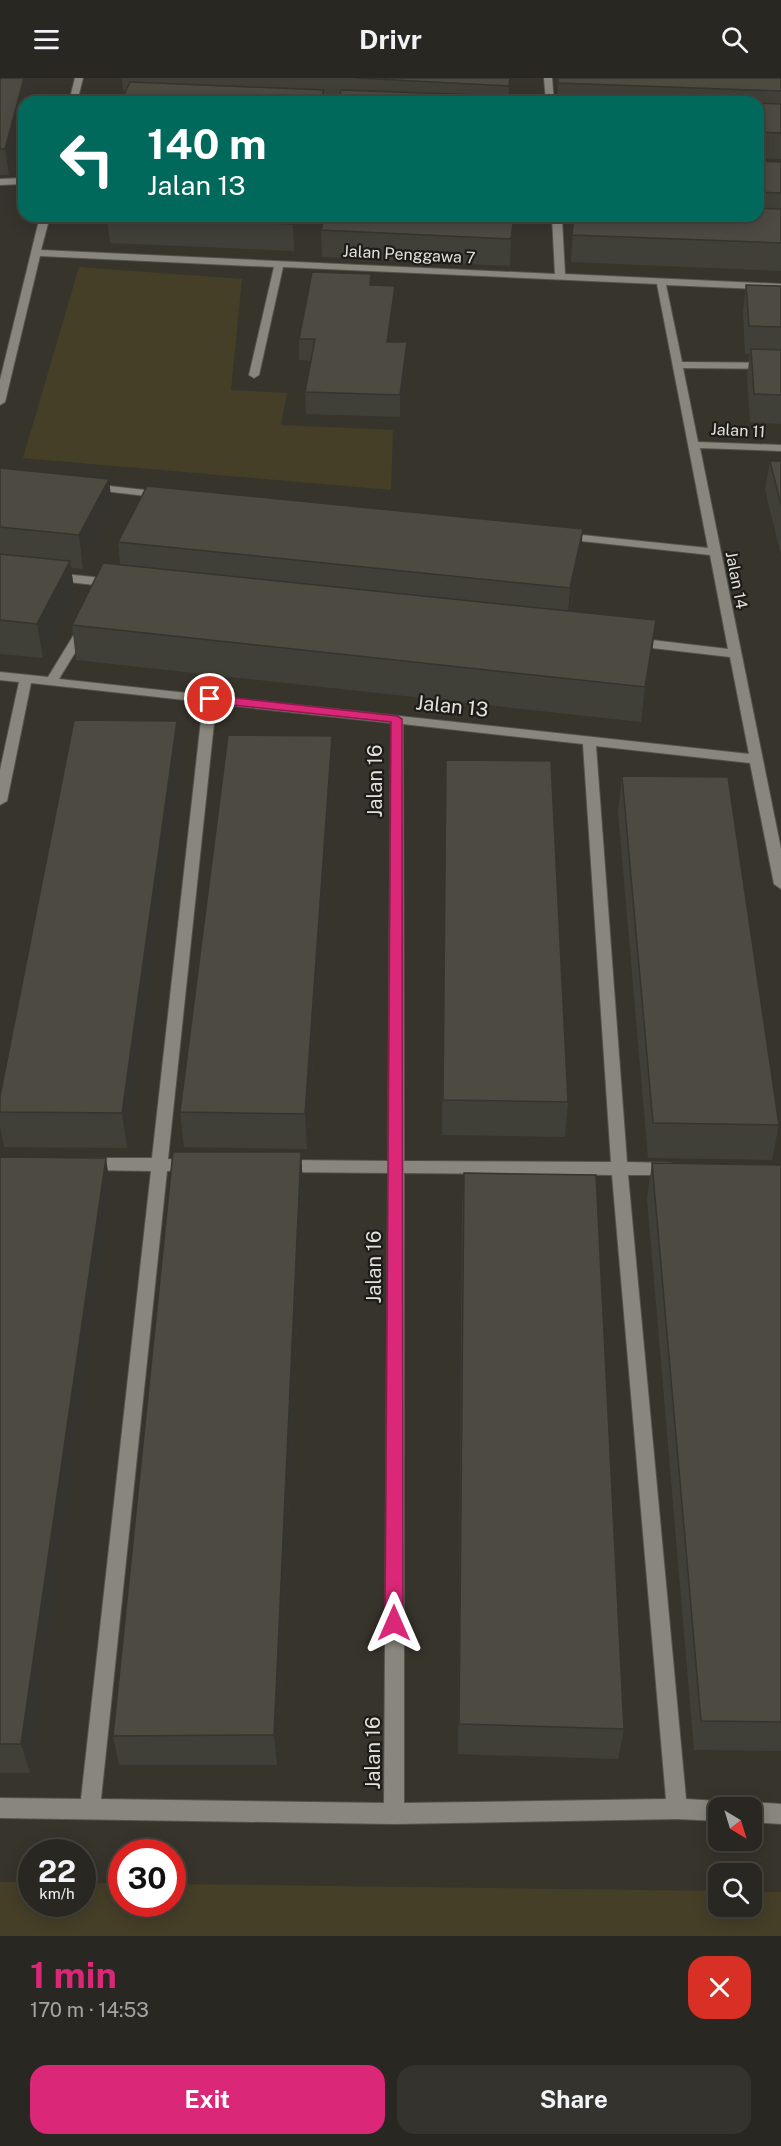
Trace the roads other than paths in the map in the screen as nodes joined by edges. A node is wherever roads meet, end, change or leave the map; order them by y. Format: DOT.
graph roads {
  1 [pos="79,78"];
  2 [pos="548,78"];
  3 [pos="74,96"];
  4 [pos="550,96"];
  5 [pos="18,181"];
  6 [pos="0,182"];
  7 [pos="44,222"];
  8 [pos="557,222"];
  9 [pos="36,253"];
  10 [pos="279,264"];
  11 [pos="560,276"];
  12 [pos="661,282"];
  13 [pos="781,287"];
  14 [pos="678,365"];
  15 [pos="781,366"];
  16 [pos="254,375"];
  17 [pos="0,402"];
  18 [pos="694,445"];
  19 [pos="781,448"];
  20 [pos="82,486"];
  21 [pos="166,499"];
  22 [pos="551,535"];
  23 [pos="715,552"];
  24 [pos="44,576"];
  25 [pos="114,584"];
  26 [pos="93,613"];
  27 [pos="618,640"];
  28 [pos="735,654"];
  29 [pos="0,676"];
  30 [pos="26,679"];
  31 [pos="51,682"];
  32 [pos="210,699"];
  33 [pos="397,719"];
  34 [pos="588,741"];
  35 [pos="756,759"];
  36 [pos="0,800"];
  37 [pos="781,884"];
  38 [pos="68,1164"];
  39 [pos="158,1165"];
  40 [pos="206,1165"];
  41 [pos="265,1166"];
  42 [pos="396,1167"];
  43 [pos="619,1168"];
  44 [pos="688,1169"];
  45 [pos="0,1808"];
  46 [pos="90,1809"];
  47 [pos="677,1809"];
  48 [pos="708,1811"];
  49 [pos="762,1813"];
  50 [pos="394,1814"];
  51 [pos="781,1814"];
  1 -- 3 [label="street"];
  2 -- 4 [label="street"];
  5 -- 6 [label="street"];
  7 -- 9 [label="street"];
  8 -- 11 [label="street"];
  9 -- 10 [label="street, Jalan Penggawa 7"];
  9 -- 17 [label="street"];
  10 -- 11 [label="street, Jalan Penggawa 7"];
  10 -- 16 [label="street"];
  11 -- 12 [label="street, Jalan Penggawa 7"];
  12 -- 13 [label="street, Jalan Penggawa 7"];
  12 -- 14 [label="street, Jalan 14"];
  14 -- 15 [label="street"];
  14 -- 18 [label="street, Jalan 14"];
  18 -- 19 [label="street, Jalan 11"];
  18 -- 23 [label="street, Jalan 14"];
  20 -- 21 [label="street"];
  22 -- 23 [label="street"];
  23 -- 28 [label="street, Jalan 14"];
  24 -- 25 [label="street"];
  26 -- 31 [label="street"];
  27 -- 28 [label="street"];
  28 -- 35 [label="street, Jalan 14"];
  29 -- 30 [label="street, Jalan 13"];
  30 -- 31 [label="street, Jalan 13"];
  30 -- 36 [label="street"];
  31 -- 32 [label="street, Jalan 13"];
  32 -- 33 [label="street, Jalan 13"];
  32 -- 39 [label="street"];
  33 -- 34 [label="street, Jalan 13"];
  33 -- 42 [label="street, Jalan 16"];
  34 -- 35 [label="street, Jalan 13"];
  34 -- 43 [label="street"];
  35 -- 37 [label="street, Jalan 14"];
  38 -- 39 [label="street"];
  39 -- 40 [label="street"];
  39 -- 46 [label="street"];
  41 -- 42 [label="street"];
  42 -- 43 [label="street"];
  42 -- 50 [label="street, Jalan 16"];
  43 -- 44 [label="street"];
  43 -- 47 [label="street"];
  45 -- 46 [label="street"];
  46 -- 50 [label="street"];
  47 -- 48 [label="street"];
  47 -- 50 [label="street"];
  49 -- 51 [label="street"];
}
